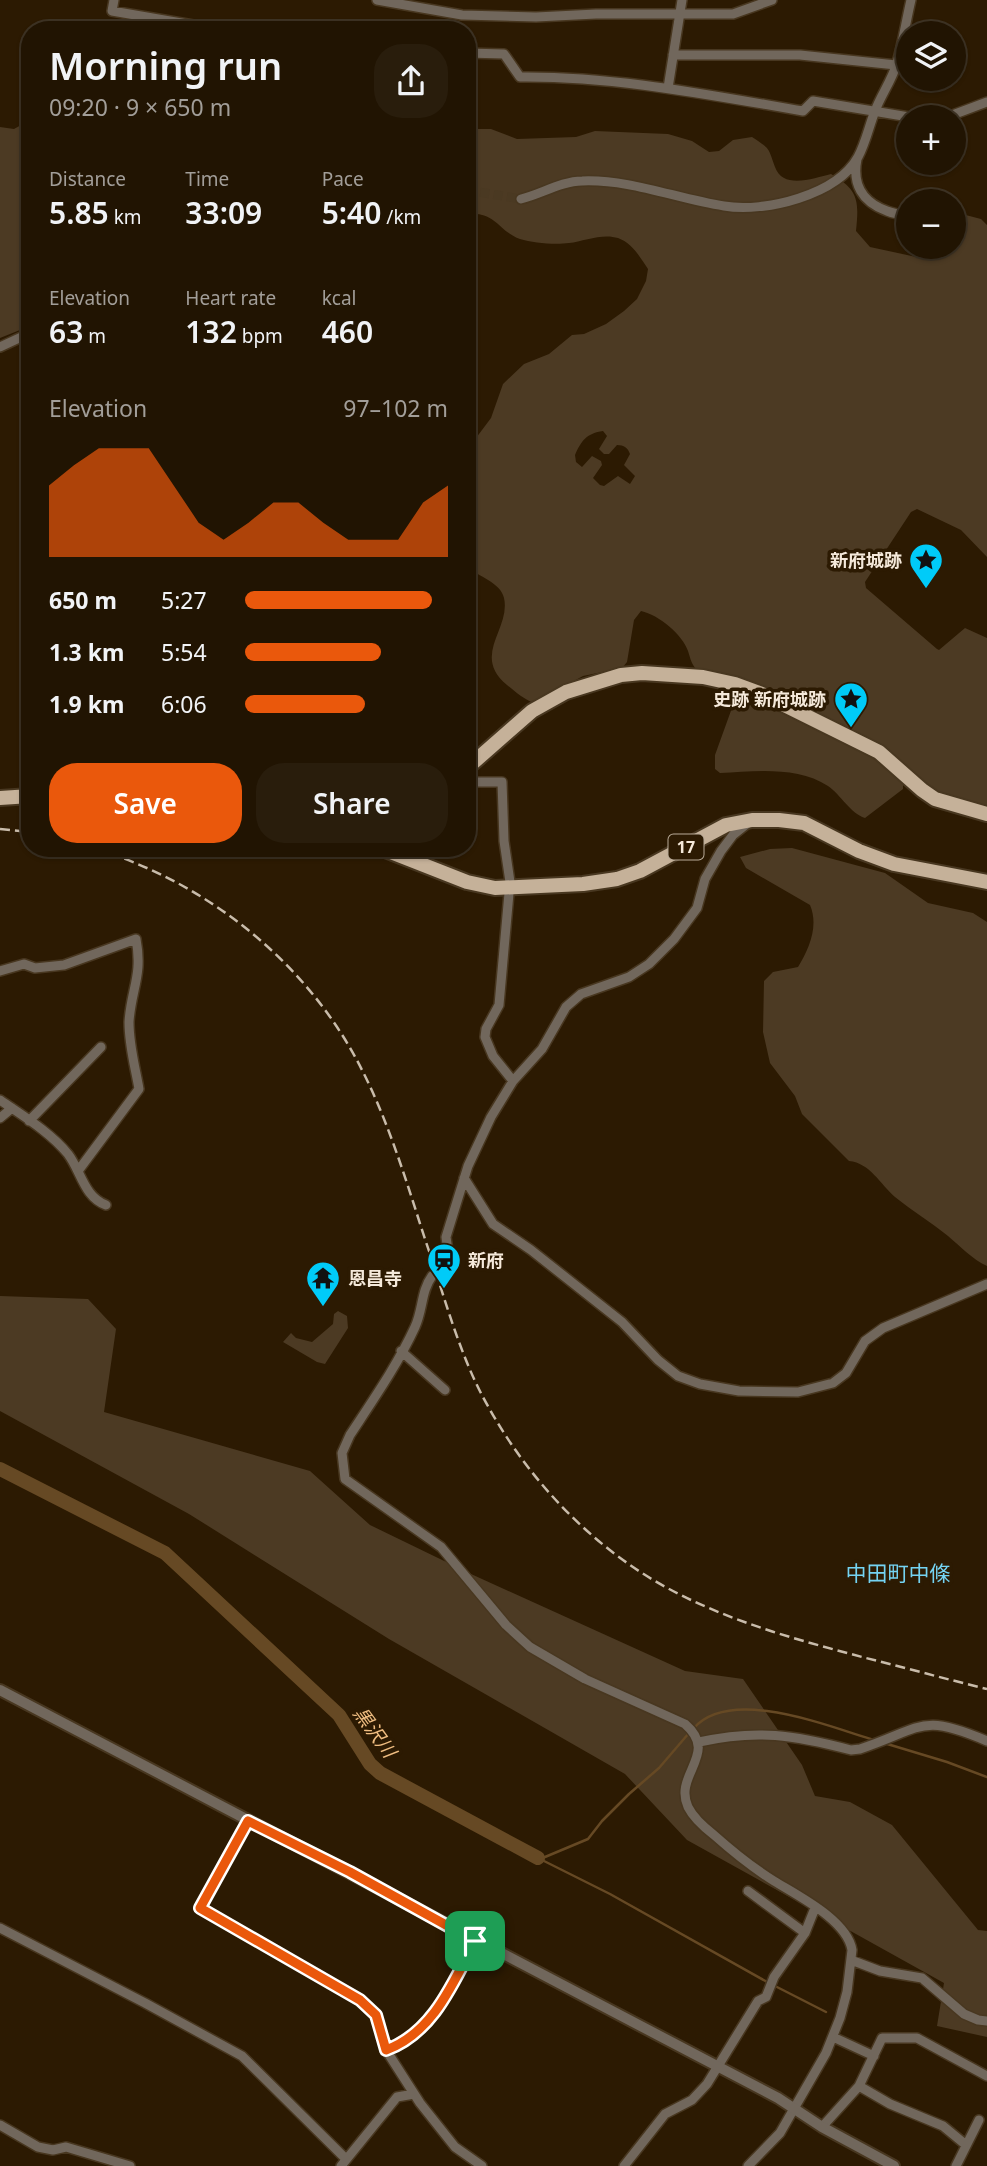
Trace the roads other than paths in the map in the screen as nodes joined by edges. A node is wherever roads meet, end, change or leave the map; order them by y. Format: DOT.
graph roads {
  1 [pos="114,0"];
  2 [pos="377,0"];
  3 [pos="682,0"];
  4 [pos="772,0"];
  5 [pos="911,0"];
  6 [pos="679,14"];
  7 [pos="167,21"];
  8 [pos="906,21"];
  9 [pos="476,53"];
  10 [pos="673,55"];
  11 [pos="896,65"];
  12 [pos="668,88"];
  13 [pos="987,102"];
  14 [pos="966,110"];
  15 [pos="874,111"];
  16 [pos="896,115"];
  17 [pos="858,158"];
  18 [pos="521,199"];
  19 [pos="896,214"];
  20 [pos="21,337"];
  21 [pos="0,347"];
  22 [pos="476,760"];
  23 [pos="476,782"];
  24 [pos="21,797"];
  25 [pos="0,798"];
  26 [pos="987,814"];
  27 [pos="752,820"];
  28 [pos="403,857"];
  29 [pos="987,881"];
  30 [pos="510,889"];
  31 [pos="0,971"];
  32 [pos="101,1047"];
  33 [pos="513,1081"];
  34 [pos="0,1100"];
  35 [pos="12,1108"];
  36 [pos="0,1118"];
  37 [pos="29,1121"];
  38 [pos="78,1171"];
  39 [pos="464,1178"];
  40 [pos="106,1205"];
  41 [pos="446,1263"];
  42 [pos="432,1276"];
  43 [pos="987,1284"];
  44 [pos="401,1351"];
  45 [pos="445,1390"];
  46 [pos="0,1690"];
  47 [pos="987,1741"];
  48 [pos="699,1742"];
  49 [pos="248,1821"];
  50 [pos="748,1891"];
  51 [pos="815,1908"];
  52 [pos="0,1928"];
  53 [pos="805,1933"];
  54 [pos="475,1941"];
  55 [pos="851,1960"];
  56 [pos="987,2021"];
  57 [pos="832,2037"];
  58 [pos="386,2050"];
  59 [pos="874,2056"];
  60 [pos="717,2068"];
  61 [pos="987,2076"];
  62 [pos="859,2086"];
  63 [pos="414,2094"];
  64 [pos="794,2108"];
  65 [pos="979,2120"];
  66 [pos="0,2125"];
  67 [pos="822,2127"];
  68 [pos="966,2145"];
  69 [pos="343,2163"];
  70 [pos="130,2166"];
  71 [pos="482,2166"];
  72 [pos="624,2166"];
  73 [pos="748,2166"];
  74 [pos="894,2166"];
  75 [pos="956,2166"];
  1 -- 7 [label="street"];
  2 -- 6 [label="street"];
  3 -- 6 [label="street"];
  4 -- 6 [label="street"];
  5 -- 8 [label="street"];
  6 -- 10 [label="street"];
  9 -- 12 [label="street"];
  10 -- 11 [label="street"];
  10 -- 12 [label="street"];
  11 -- 15 [label="street"];
  12 -- 15 [label="street"];
  13 -- 14 [label="street"];
  15 -- 16 [label="street"];
  15 -- 17 [label="street"];
  17 -- 18 [label="street"];
  17 -- 19 [label="street"];
  20 -- 21 [label="street"];
  22 -- 26 [label="main road"];
  23 -- 30 [label="street"];
  24 -- 25 [label="main road"];
  27 -- 29 [label="main road, 17"];
  27 -- 30 [label="main road, 17"];
  27 -- 33 [label="street"];
  28 -- 30 [label="main road, 17"];
  30 -- 33 [label="street"];
  31 -- 38 [label="street"];
  32 -- 37 [label="street"];
  33 -- 39 [label="street"];
  34 -- 35 [label="street"];
  35 -- 36 [label="street"];
  35 -- 37 [label="street"];
  37 -- 38 [label="street"];
  38 -- 40 [label="street"];
  39 -- 41 [label="street"];
  39 -- 43 [label="street"];
  42 -- 44 [label="street"];
  44 -- 45 [label="street"];
  44 -- 48 [label="street"];
  46 -- 49 [label="street"];
  47 -- 48 [label="street"];
  48 -- 51 [label="street"];
  49 -- 54 [label="street"];
  49 -- 58 [label="street"];
  50 -- 53 [label="street"];
  51 -- 53 [label="street"];
  51 -- 55 [label="street"];
  52 -- 69 [label="street"];
  53 -- 60 [label="street"];
  54 -- 58 [label="street"];
  54 -- 60 [label="street"];
  55 -- 56 [label="street"];
  55 -- 57 [label="street"];
  57 -- 59 [label="street"];
  57 -- 64 [label="street"];
  58 -- 63 [label="street"];
  59 -- 61 [label="street"];
  59 -- 62 [label="street"];
  60 -- 64 [label="street"];
  60 -- 72 [label="street"];
  62 -- 67 [label="street"];
  62 -- 68 [label="street"];
  63 -- 69 [label="street"];
  63 -- 71 [label="street"];
  64 -- 67 [label="street"];
  64 -- 73 [label="street"];
  65 -- 68 [label="street"];
  66 -- 70 [label="street"];
  67 -- 74 [label="street"];
  68 -- 75 [label="street"];
}
